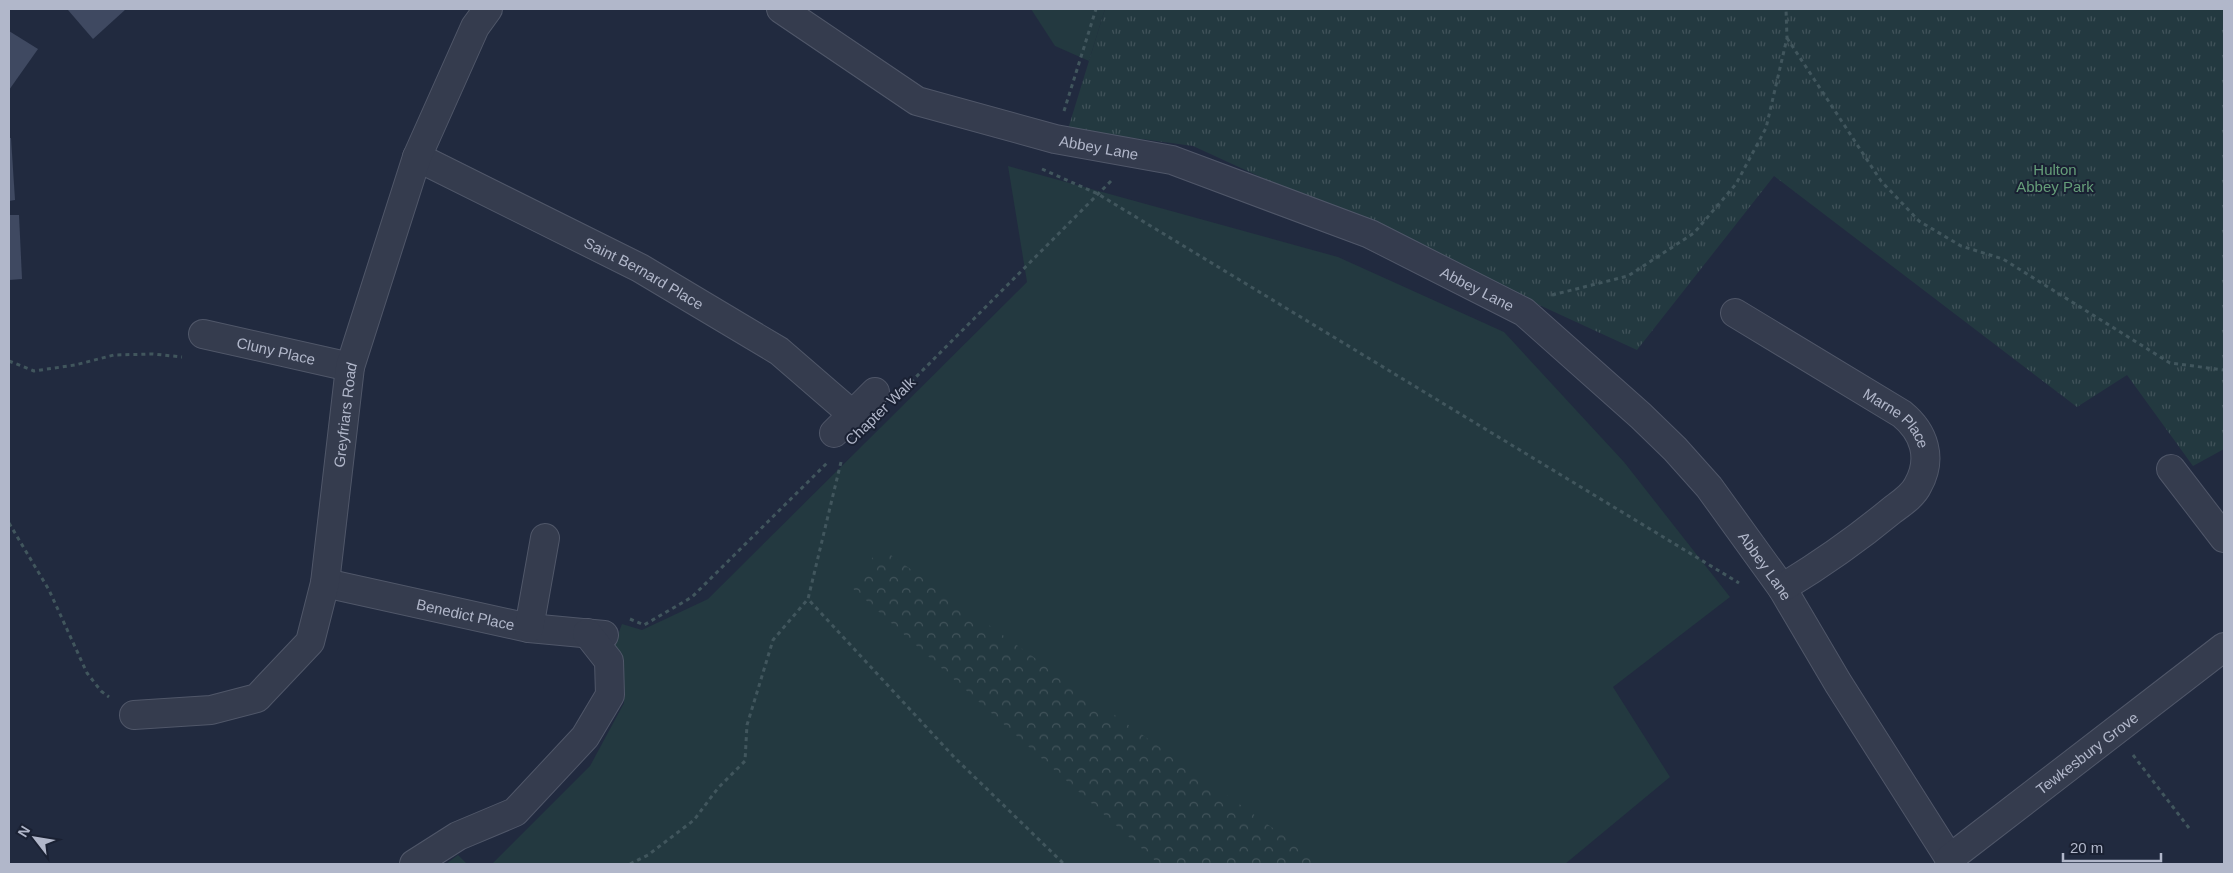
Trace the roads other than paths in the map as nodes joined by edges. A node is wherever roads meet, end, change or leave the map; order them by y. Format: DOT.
graph roads {
  1 [pos="488,9"];
  2 [pos="781,9"];
  3 [pos="417,157"];
  4 [pos="1735,313"];
  5 [pos="203,334"];
  6 [pos="350,367"];
  7 [pos="888,392"];
  8 [pos="2171,469"];
  9 [pos="545,538"];
  10 [pos="2224,538"];
  11 [pos="325,583"];
  12 [pos="1782,588"];
  13 [pos="529,628"];
  14 [pos="2224,647"];
  15 [pos="134,715"];
  16 [pos="1951,862"];
  17 [pos="414,864"];
  1 -- 3 [label="street, Greyfriars Road"];
  2 -- 12 [label="street, Abbey Lane"];
  3 -- 6 [label="street, Greyfriars Road"];
  3 -- 7 [label="street, Saint Bernard Place"];
  4 -- 12 [label="street, Marne Place"];
  5 -- 6 [label="street, Cluny Place"];
  6 -- 11 [label="street, Greyfriars Road"];
  8 -- 10 [label="street"];
  9 -- 13 [label="street"];
  11 -- 13 [label="street, Benedict Place"];
  11 -- 15 [label="street, Greyfriars Road"];
  12 -- 16 [label="street, Abbey Lane"];
  13 -- 17 [label="street, Benedict Place"];
  14 -- 16 [label="street, Tewkesbury Grove"];
}
